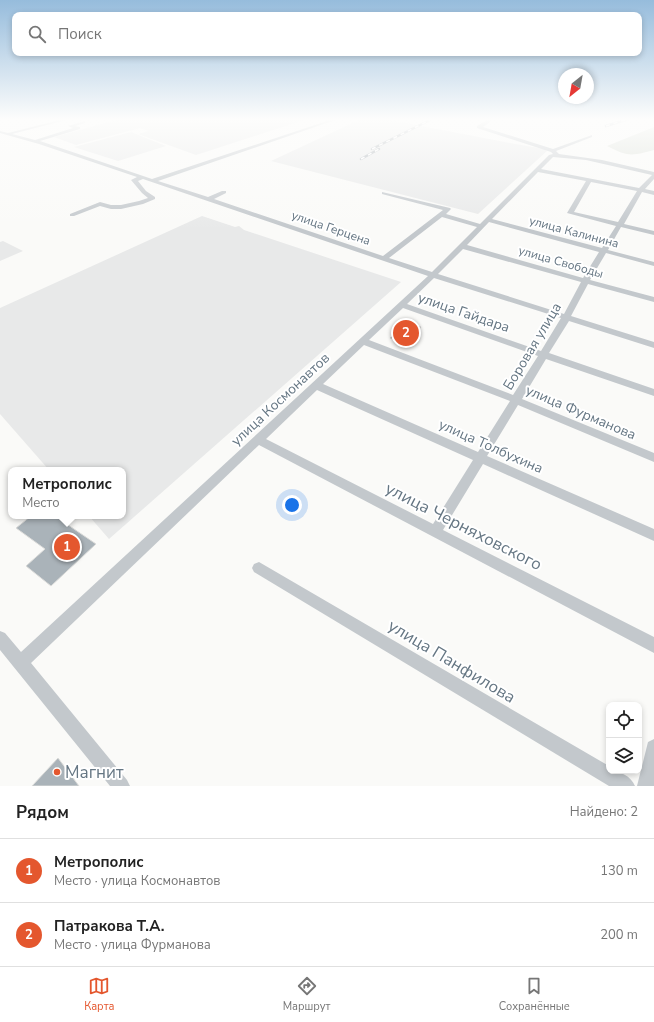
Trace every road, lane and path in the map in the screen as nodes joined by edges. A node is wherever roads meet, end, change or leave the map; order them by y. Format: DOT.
graph roads {
  1 [pos="79,156"];
  2 [pos="93,156"];
  3 [pos="227,156"];
  4 [pos="551,156"];
  5 [pos="569,156"];
  6 [pos="86,158"];
  7 [pos="538,170"];
  8 [pos="654,175"];
  9 [pos="144,177"];
  10 [pos="154,180"];
  11 [pos="590,180"];
  12 [pos="641,190"];
  13 [pos="224,192"];
  14 [pos="384,193"];
  15 [pos="654,193"];
  16 [pos="209,199"];
  17 [pos="72,215"];
  18 [pos="441,215"];
  19 [pos="485,223"];
  20 [pos="620,225"];
  21 [pos="654,233"];
  22 [pos="462,246"];
  23 [pos="604,251"];
  24 [pos="384,258"];
  25 [pos="654,264"];
  26 [pos="433,275"];
  27 [pos="585,281"];
  28 [pos="654,300"];
  29 [pos="401,305"];
  30 [pos="566,318"];
  31 [pos="363,340"];
  32 [pos="654,345"];
  33 [pos="544,354"];
  34 [pos="316,385"];
  35 [pos="654,393"];
  36 [pos="516,400"];
  37 [pos="258,440"];
  38 [pos="480,458"];
  39 [pos="654,458"];
  40 [pos="435,532"];
  41 [pos="654,535"];
  42 [pos="259,568"];
  43 [pos="0,638"];
  44 [pos="654,644"];
  45 [pos="20,663"];
  46 [pos="654,748"];
  47 [pos="121,786"];
  48 [pos="626,786"];
  49 [pos="646,786"];
  1 -- 6 [label="street, улица Герцена"];
  2 -- 6 [label="street"];
  3 -- 10 [label="street"];
  4 -- 7 [label="street, улица Космонавтов"];
  5 -- 8 [label="street"];
  6 -- 9 [label="street, улица Герцена"];
  7 -- 11 [label="street"];
  7 -- 19 [label="street, улица Космонавтов"];
  8 -- 12 [label="street, Боровая улица"];
  9 -- 10 [label="street, улица Герцена"];
  9 -- 17 [label="street"];
  10 -- 16 [label="street, улица Герцена"];
  11 -- 12 [label="street"];
  11 -- 20 [label="street"];
  12 -- 15 [label="street"];
  12 -- 20 [label="street, Боровая улица"];
  13 -- 16 [label="street"];
  14 -- 18 [label="street"];
  16 -- 24 [label="street, улица Герцена"];
  18 -- 19 [label="street, улица Калинина"];
  18 -- 24 [label="street"];
  19 -- 22 [label="street, улица Космонавтов"];
  19 -- 23 [label="street, улица Калинина"];
  20 -- 21 [label="street"];
  20 -- 23 [label="street, Боровая улица"];
  22 -- 26 [label="street, улица Космонавтов"];
  22 -- 27 [label="street, улица Свободы"];
  23 -- 25 [label="street, улица Калинина"];
  23 -- 27 [label="street, Боровая улица"];
  24 -- 26 [label="street, улица Герцена"];
  26 -- 29 [label="street, улица Космонавтов"];
  26 -- 30 [label="street, улица Герцена"];
  27 -- 28 [label="street, улица Свободы"];
  27 -- 30 [label="street, Боровая улица"];
  29 -- 31 [label="street, улица Космонавтов"];
  29 -- 33 [label="street, улица Гайдара"];
  30 -- 32 [label="street, улица Герцена"];
  30 -- 33 [label="street, Боровая улица"];
  31 -- 34 [label="street, улица Космонавтов"];
  31 -- 36 [label="street, улица Фурманова"];
  33 -- 35 [label="street, улица Гайдара"];
  33 -- 36 [label="street, Боровая улица"];
  34 -- 37 [label="street, улица Космонавтов"];
  34 -- 38 [label="street, улица Толбухина"];
  36 -- 38 [label="street, Боровая улица"];
  36 -- 39 [label="street, улица Фурманова"];
  37 -- 40 [label="street, улица Черняховского"];
  37 -- 45 [label="street, улица Космонавтов"];
  38 -- 40 [label="street, Боровая улица"];
  38 -- 41 [label="street, улица Толбухина"];
  40 -- 44 [label="street, улица Черняховского"];
  42 -- 48 [label="street, улица Панфилова"];
  43 -- 45 [label="street"];
  45 -- 47 [label="street"];
  46 -- 49 [label="street"];
}
